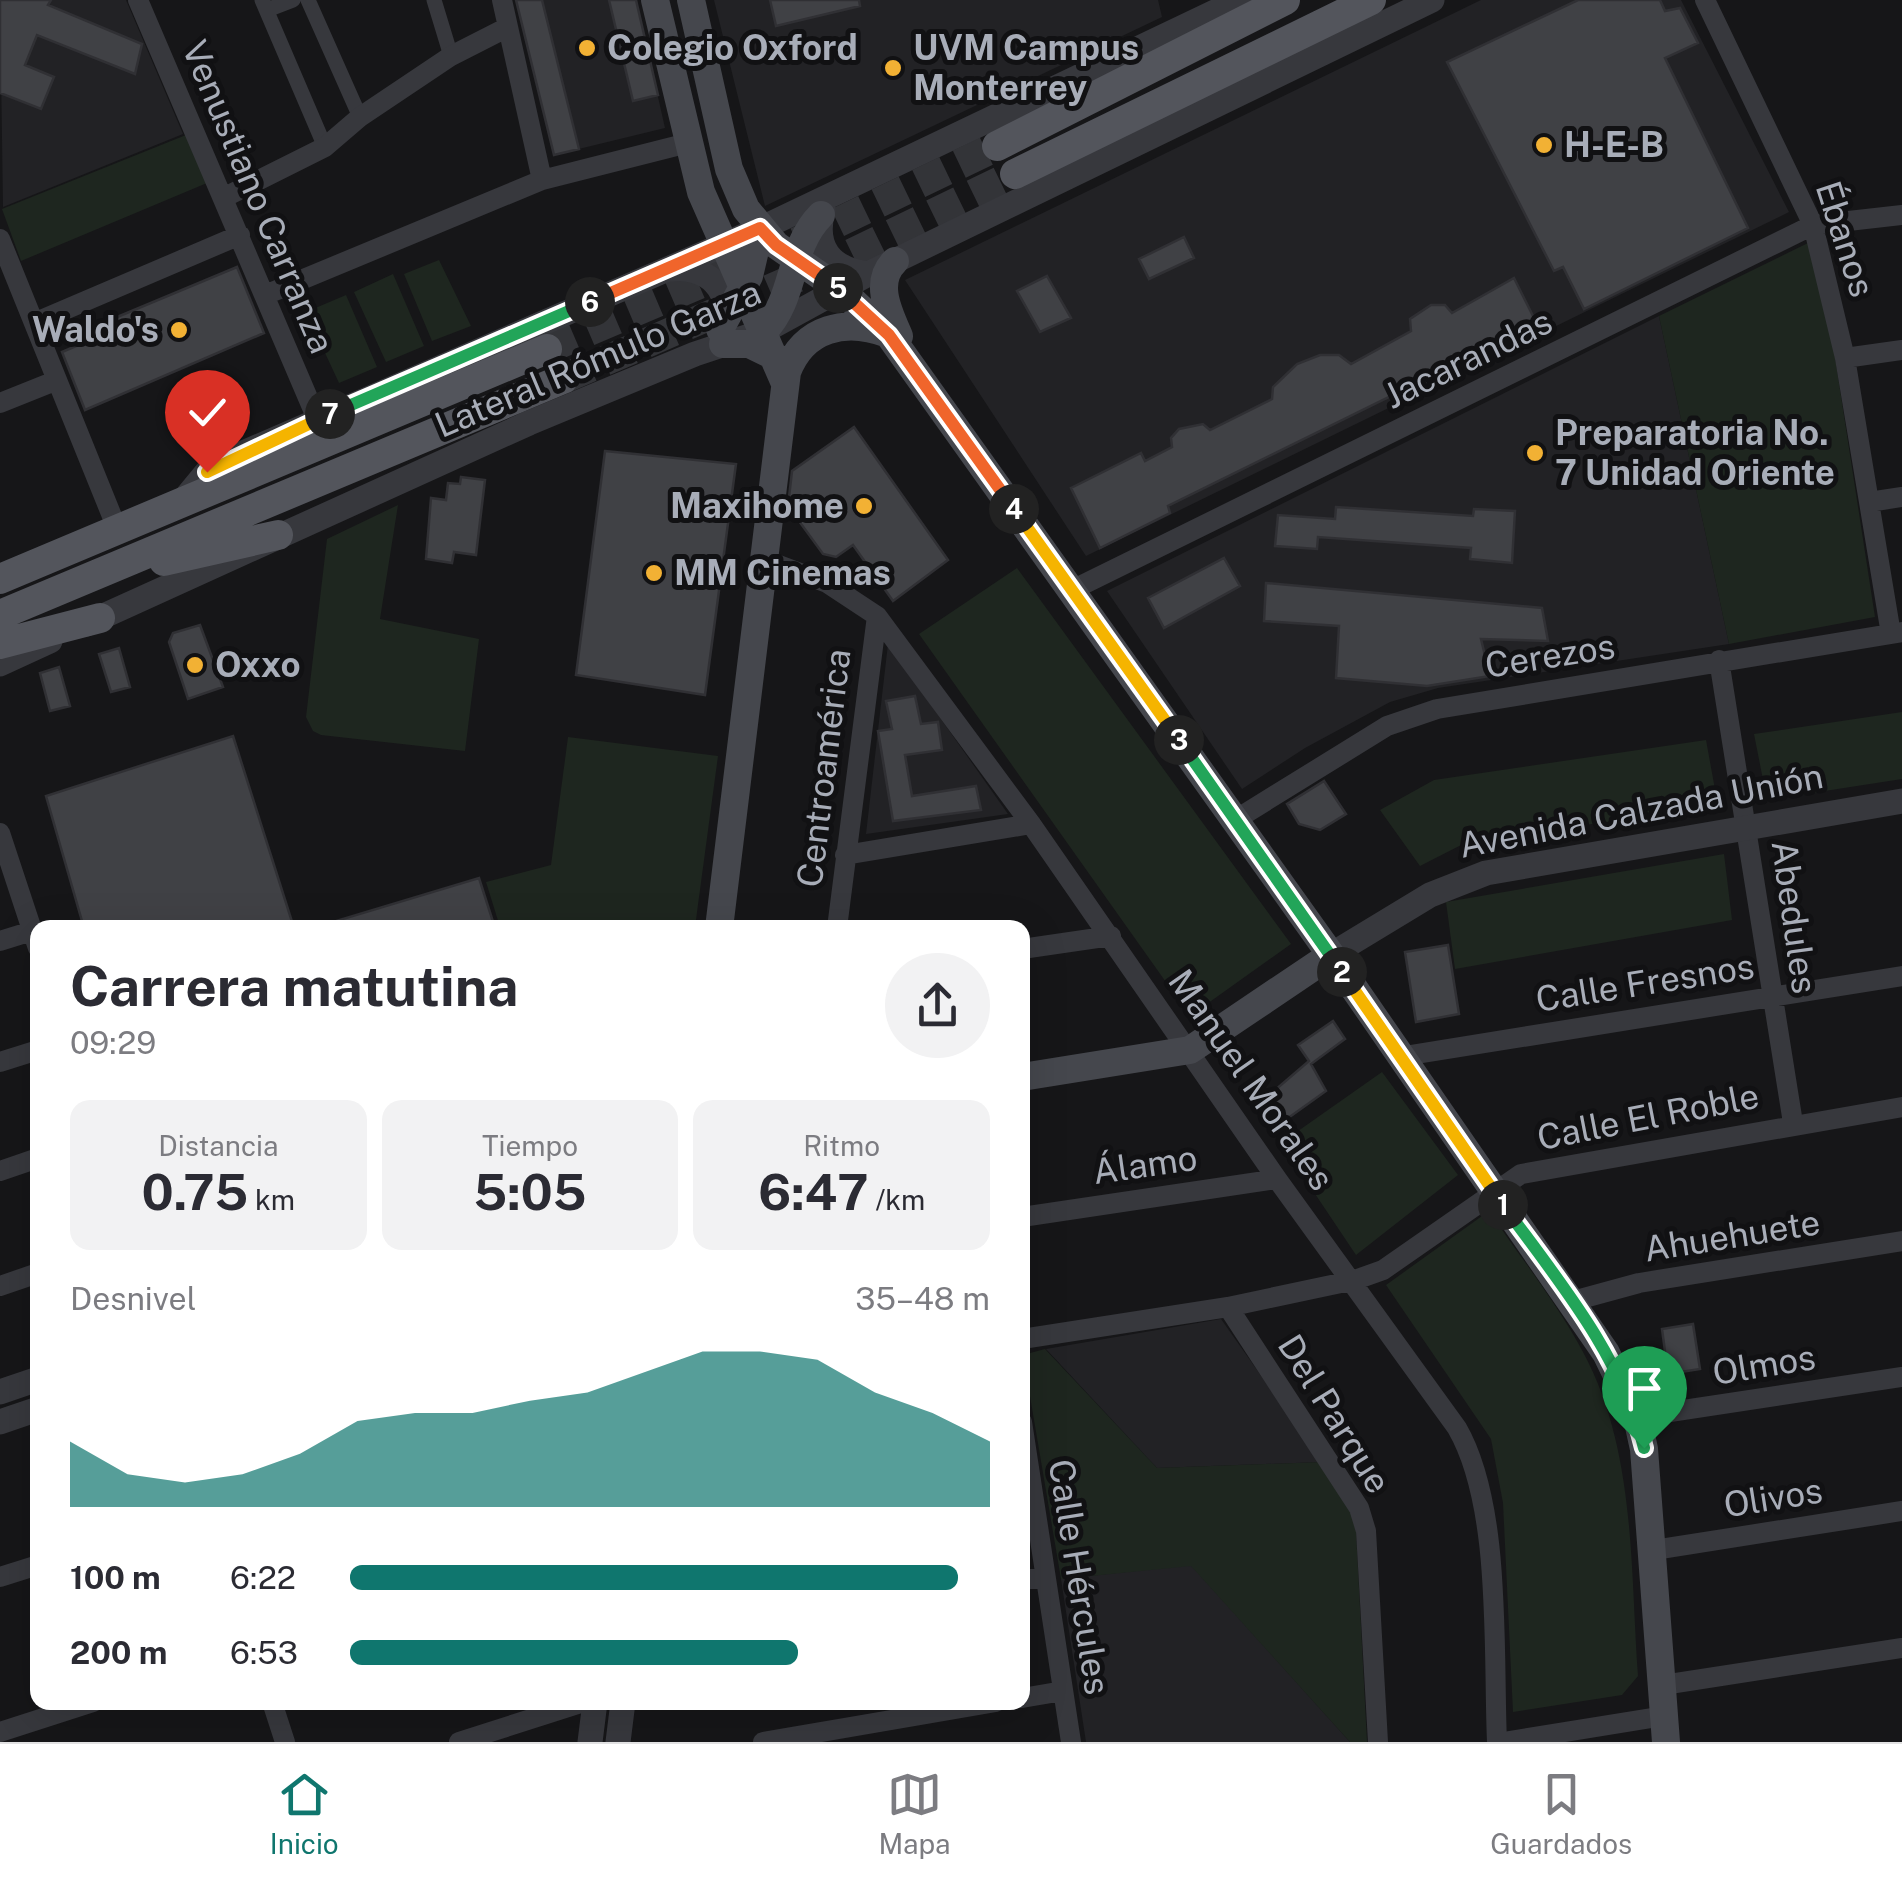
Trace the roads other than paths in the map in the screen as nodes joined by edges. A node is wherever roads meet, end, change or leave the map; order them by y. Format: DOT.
graph roads {
  1 [pos="138,0"];
  2 [pos="293,0"];
  3 [pos="308,0"];
  4 [pos="434,0"];
  5 [pos="502,0"];
  6 [pos="655,0"];
  7 [pos="691,0"];
  8 [pos="1240,0"];
  9 [pos="1285,0"];
  10 [pos="1372,0"];
  11 [pos="1432,0"];
  12 [pos="1705,0"];
  13 [pos="264,5"];
  14 [pos="508,26"];
  15 [pos="451,56"];
  16 [pos="360,117"];
  17 [pos="688,143"];
  18 [pos="998,146"];
  19 [pos="326,147"];
  20 [pos="1015,174"];
  21 [pos="542,180"];
  22 [pos="223,198"];
  23 [pos="824,205"];
  24 [pos="1902,215"];
  25 [pos="1813,225"];
  26 [pos="760,228"];
  27 [pos="240,235"];
  28 [pos="0,239"];
  29 [pos="723,245"];
  30 [pos="797,260"];
  31 [pos="895,261"];
  32 [pos="662,270"];
  33 [pos="868,274"];
  34 [pos="8,278"];
  35 [pos="840,290"];
  36 [pos="744,291"];
  37 [pos="265,295"];
  38 [pos="34,322"];
  39 [pos="764,331"];
  40 [pos="889,335"];
  41 [pos="722,336"];
  42 [pos="547,349"];
  43 [pos="1902,350"];
  44 [pos="1845,358"];
  45 [pos="780,369"];
  46 [pos="914,369"];
  47 [pos="563,380"];
  48 [pos="55,381"];
  49 [pos="0,403"];
  50 [pos="317,419"];
  51 [pos="1902,498"];
  52 [pos="183,501"];
  53 [pos="1870,502"];
  54 [pos="118,531"];
  55 [pos="278,535"];
  56 [pos="764,559"];
  57 [pos="106,572"];
  58 [pos="0,579"];
  59 [pos="1072,590"];
  60 [pos="0,615"];
  61 [pos="877,616"];
  62 [pos="100,618"];
  63 [pos="1896,633"];
  64 [pos="0,644"];
  65 [pos="1719,660"];
  66 [pos="0,664"];
  67 [pos="1902,802"];
  68 [pos="1235,820"];
  69 [pos="1031,824"];
  70 [pos="1748,825"];
  71 [pos="0,833"];
  72 [pos="845,855"];
  73 [pos="720,920"];
  74 [pos="838,920"];
  75 [pos="30,924"];
  76 [pos="1111,936"];
  77 [pos="30,939"];
  78 [pos="0,941"];
  79 [pos="1030,948"];
  80 [pos="1331,955"];
  81 [pos="1902,976"];
  82 [pos="1772,995"];
  83 [pos="1190,1050"];
  84 [pos="30,1053"];
  85 [pos="1398,1057"];
  86 [pos="0,1062"];
  87 [pos="1030,1076"];
  88 [pos="1902,1107"];
  89 [pos="1793,1123"];
  90 [pos="30,1161"];
  91 [pos="0,1170"];
  92 [pos="1277,1179"];
  93 [pos="1492,1190"];
  94 [pos="1030,1215"];
  95 [pos="1902,1242"];
  96 [pos="30,1276"];
  97 [pos="1354,1280"];
  98 [pos="0,1286"];
  99 [pos="1574,1301"];
  100 [pos="1228,1306"];
  101 [pos="1030,1338"];
  102 [pos="1902,1377"];
  103 [pos="30,1383"];
  104 [pos="0,1392"];
  105 [pos="30,1412"];
  106 [pos="1637,1418"];
  107 [pos="0,1422"];
  108 [pos="1030,1486"];
  109 [pos="1902,1510"];
  110 [pos="1654,1550"];
  111 [pos="30,1568"];
  112 [pos="0,1577"];
  113 [pos="1045,1577"];
  114 [pos="1030,1579"];
  115 [pos="1902,1648"];
  116 [pos="1663,1686"];
  117 [pos="1064,1691"];
  118 [pos="1030,1697"];
  119 [pos="68,1710"];
  120 [pos="275,1710"];
  121 [pos="559,1710"];
  122 [pos="594,1710"];
  123 [pos="622,1710"];
  124 [pos="949,1710"];
  125 [pos="1665,1729"];
  126 [pos="0,1732"];
  127 [pos="285,1742"];
  128 [pos="460,1742"];
  129 [pos="590,1742"];
  130 [pos="618,1742"];
  131 [pos="763,1742"];
  132 [pos="1071,1742"];
  133 [pos="1378,1742"];
  134 [pos="1500,1742"];
  1 -- 22 [label="street, Venustiano Carranza"];
  2 -- 13 [label="street"];
  3 -- 16 [label="street"];
  4 -- 15 [label="street"];
  5 -- 14 [label="street"];
  6 -- 17 [label="main road"];
  7 -- 26 [label="main road"];
  8 -- 23 [label="street, Lateral Rómulo Garza"];
  9 -- 18 [label="main road"];
  10 -- 20 [label="main road"];
  11 -- 31 [label="street, Lateral Rómulo Garza"];
  12 -- 25 [label="street, Ébanos"];
  13 -- 19 [label="street"];
  14 -- 15 [label="street"];
  14 -- 21 [label="street"];
  15 -- 16 [label="street"];
  16 -- 19 [label="street"];
  17 -- 21 [label="street"];
  17 -- 29 [label="main road"];
  19 -- 22 [label="street"];
  21 -- 37 [label="street"];
  22 -- 27 [label="street, Venustiano Carranza"];
  23 -- 26 [label="street, Lateral Rómulo Garza"];
  23 -- 30 [label="main road"];
  23 -- 33 [label="street"];
  24 -- 25 [label="street, Jacarandas"];
  25 -- 44 [label="street, Ébanos"];
  25 -- 59 [label="street, Jacarandas"];
  26 -- 29 [label="street, Lateral Rómulo Garza"];
  26 -- 30 [label="main road"];
  26 -- 36 [label="main road"];
  27 -- 37 [label="street, Venustiano Carranza"];
  27 -- 38 [label="street"];
  28 -- 34 [label="street"];
  29 -- 32 [label="street, Lateral Rómulo Garza"];
  29 -- 36 [label="main road"];
  30 -- 35 [label="main road"];
  30 -- 39 [label="main road"];
  31 -- 33 [label="street, Lateral Rómulo Garza"];
  31 -- 46 [label="main road"];
  32 -- 41 [label="street"];
  32 -- 50 [label="street, Lateral Rómulo Garza"];
  33 -- 35 [label="street, Lateral Rómulo Garza"];
  34 -- 38 [label="street"];
  35 -- 39 [label="street, Lateral Rómulo Garza"];
  35 -- 40 [label="main road"];
  36 -- 39 [label="main road"];
  36 -- 41 [label="main road"];
  37 -- 50 [label="street, Venustiano Carranza"];
  38 -- 48 [label="street"];
  39 -- 41 [label="street, Lateral Rómulo Garza"];
  39 -- 45 [label="main road"];
  40 -- 45 [label="main road"];
  40 -- 46 [label="main road"];
  41 -- 45 [label="main road"];
  41 -- 55 [label="street, Lateral Rómulo Garza"];
  42 -- 52 [label="main road"];
  43 -- 44 [label="street"];
  44 -- 53 [label="street, Ébanos"];
  45 -- 56 [label="main road"];
  46 -- 59 [label="main road"];
  47 -- 57 [label="main road"];
  48 -- 49 [label="street"];
  48 -- 54 [label="street"];
  50 -- 52 [label="street, Lateral Rómulo Garza"];
  51 -- 53 [label="street"];
  52 -- 54 [label="main road"];
  53 -- 63 [label="street, Ébanos"];
  54 -- 58 [label="main road"];
  55 -- 57 [label="main road"];
  55 -- 62 [label="street, Lateral Rómulo Garza"];
  56 -- 61 [label="street, Manuel Morales"];
  56 -- 73 [label="main road"];
  57 -- 60 [label="main road"];
  59 -- 68 [label="main road"];
  61 -- 69 [label="street, Manuel Morales"];
  61 -- 72 [label="street, Centroamérica"];
  62 -- 64 [label="main road"];
  62 -- 66 [label="street, Lateral Rómulo Garza"];
  63 -- 65 [label="street, Cerezos"];
  65 -- 68 [label="street, Cerezos"];
  65 -- 70 [label="street, Abedules"];
  67 -- 70 [label="street, Avenida Calzada Unión"];
  68 -- 80 [label="main road"];
  69 -- 72 [label="street"];
  69 -- 76 [label="street, Manuel Morales"];
  70 -- 80 [label="street, Avenida Calzada Unión"];
  70 -- 82 [label="street, Abedules"];
  71 -- 75 [label="street"];
  72 -- 74 [label="street, Centroamérica"];
  76 -- 79 [label="street"];
  76 -- 83 [label="street, Manuel Morales"];
  77 -- 78 [label="street"];
  80 -- 83 [label="main road, Avenida Calzada Unión"];
  80 -- 85 [label="main road"];
  81 -- 82 [label="street, Calle Fresnos"];
  82 -- 85 [label="street, Calle Fresnos"];
  82 -- 89 [label="street, Abedules"];
  83 -- 87 [label="main road, Avenida Calzada Unión"];
  83 -- 92 [label="street, Manuel Morales"];
  84 -- 86 [label="street"];
  85 -- 93 [label="main road"];
  88 -- 89 [label="street, Calle El Roble"];
  89 -- 93 [label="street, Calle El Roble"];
  90 -- 91 [label="street"];
  92 -- 94 [label="street, Álamo"];
  92 -- 97 [label="street, Manuel Morales"];
  93 -- 97 [label="street, Calle El Roble"];
  93 -- 99 [label="main road"];
  95 -- 99 [label="street, Ahuehuete"];
  96 -- 98 [label="street"];
  97 -- 100 [label="street, Calle El Roble"];
  97 -- 134 [label="street, Manuel Morales"];
  99 -- 106 [label="main road"];
  100 -- 101 [label="street, Calle El Roble"];
  100 -- 133 [label="street, Del Parque"];
  102 -- 106 [label="street, Olmos"];
  103 -- 104 [label="street"];
  105 -- 107 [label="street"];
  106 -- 110 [label="main road"];
  108 -- 113 [label="street, Calle Hércules"];
  109 -- 110 [label="street, Olivos"];
  110 -- 116 [label="main road"];
  111 -- 112 [label="street"];
  113 -- 114 [label="street"];
  113 -- 117 [label="street, Calle Hércules"];
  115 -- 116 [label="street"];
  116 -- 125 [label="main road"];
  117 -- 118 [label="street"];
  117 -- 132 [label="street, Calle Hércules"];
  119 -- 126 [label="street"];
  120 -- 127 [label="street"];
  121 -- 128 [label="street"];
  122 -- 129 [label="street"];
  123 -- 130 [label="street"];
  124 -- 131 [label="street"];
  125 -- 134 [label="street"];
}
